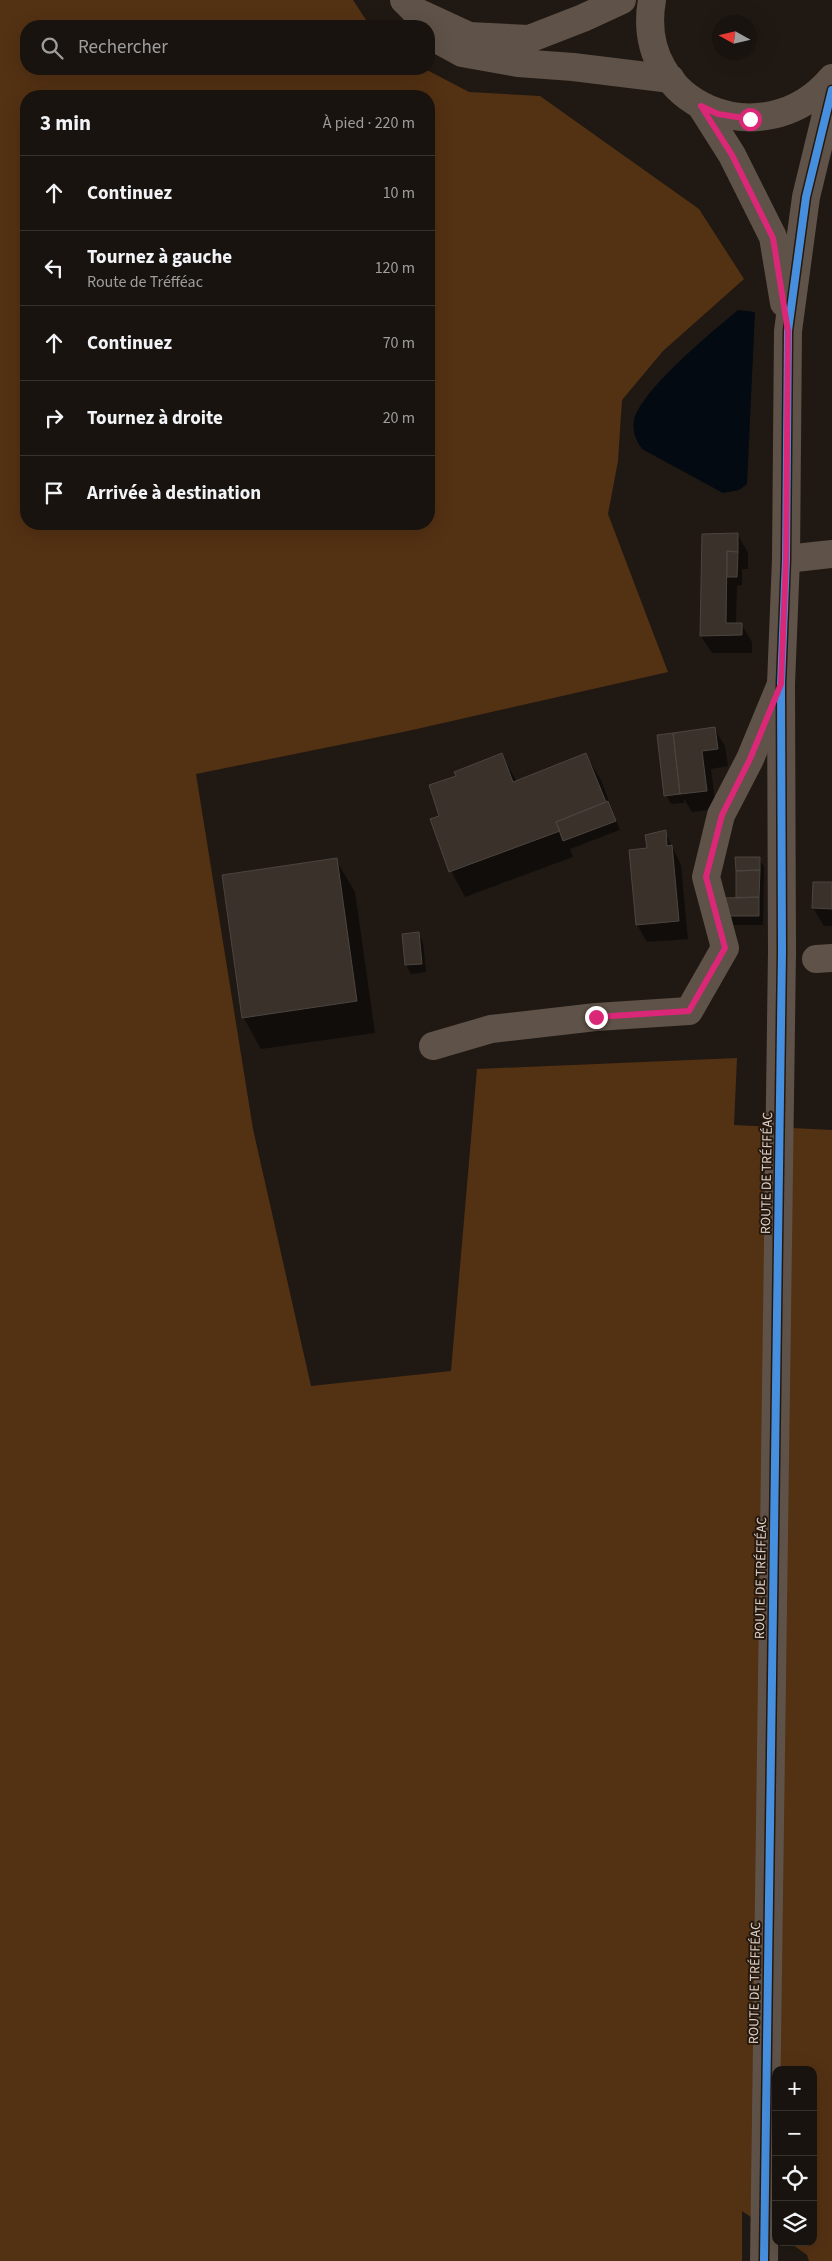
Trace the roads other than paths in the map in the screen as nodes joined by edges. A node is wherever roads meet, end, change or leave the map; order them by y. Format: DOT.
graph roads {
  1 [pos="387,0"];
  2 [pos="404,0"];
  3 [pos="622,0"];
  4 [pos="652,0"];
  5 [pos="400,20"];
  6 [pos="434,20"];
  7 [pos="435,20"];
  8 [pos="435,38"];
  9 [pos="832,78"];
  10 [pos="671,79"];
  11 [pos="832,90"];
  12 [pos="701,106"];
  13 [pos="788,331"];
  14 [pos="832,554"];
  15 [pos="786,560"];
  16 [pos="781,684"];
  17 [pos="433,1046"];
  18 [pos="764,2261"];
  1 -- 5 [label="street"];
  2 -- 6 [label="street"];
  3 -- 7 [label="street"];
  4 -- 10 [label="street"];
  8 -- 10 [label="street"];
  9 -- 12 [label="street"];
  10 -- 12 [label="street"];
  11 -- 13 [label="street, ROUTE DE TRÉFFÉAC"];
  12 -- 13 [label="street, ROUTE DE TRÉFFÉAC"];
  13 -- 15 [label="street, ROUTE DE TRÉFFÉAC"];
  14 -- 15 [label="street"];
  15 -- 16 [label="street, ROUTE DE TRÉFFÉAC"];
  16 -- 17 [label="street"];
  16 -- 18 [label="street, ROUTE DE TRÉFFÉAC"];
}
